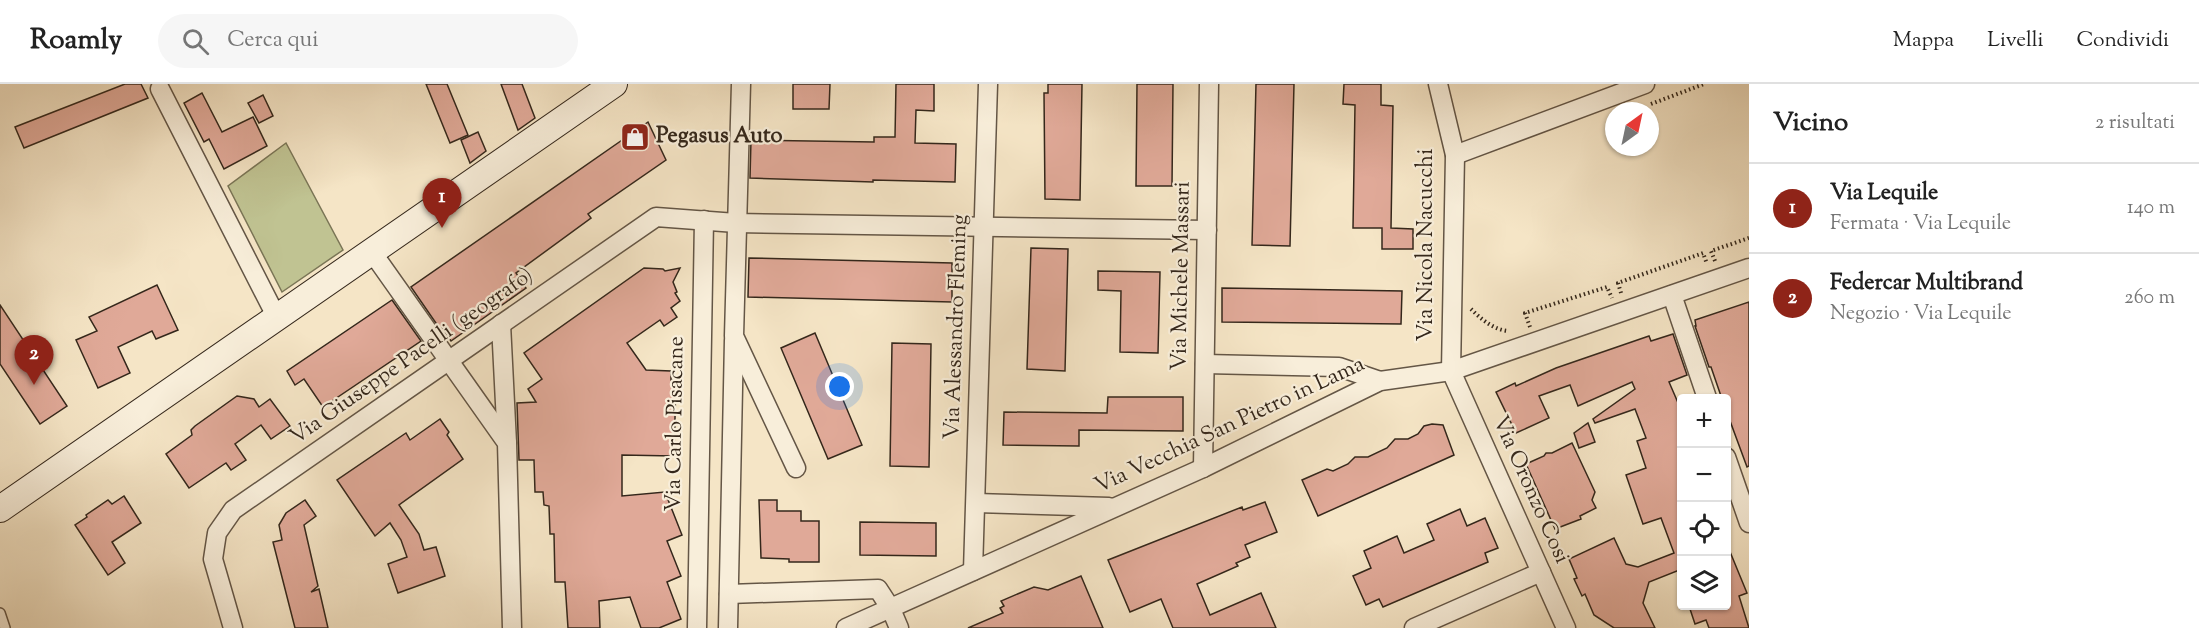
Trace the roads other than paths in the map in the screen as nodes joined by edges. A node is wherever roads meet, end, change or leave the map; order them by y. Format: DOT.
graph roads {
  1 [pos="614,84"];
  2 [pos="741,84"];
  3 [pos="988,84"];
  4 [pos="1209,84"];
  5 [pos="1438,84"];
  6 [pos="1645,84"];
  7 [pos="160,89"];
  8 [pos="1455,155"];
  9 [pos="704,220"];
  10 [pos="736,223"];
  11 [pos="984,226"];
  12 [pos="1207,230"];
  13 [pos="372,252"];
  14 [pos="1749,268"];
  15 [pos="1672,295"];
  16 [pos="277,318"];
  17 [pos="501,324"];
  18 [pos="734,336"];
  19 [pos="448,361"];
  20 [pos="1204,364"];
  21 [pos="1450,371"];
  22 [pos="1380,381"];
  23 [pos="1705,394"];
  24 [pos="507,443"];
  25 [pos="796,468"];
  26 [pos="1203,468"];
  27 [pos="1731,472"];
  28 [pos="975,502"];
  29 [pos="0,508"];
  30 [pos="1114,508"];
  31 [pos="1749,524"];
  32 [pos="973,571"];
  33 [pos="1541,572"];
  34 [pos="729,594"];
  35 [pos="891,609"];
  36 [pos="0,613"];
  37 [pos="5,628"];
  38 [pos="232,628"];
  39 [pos="512,628"];
  40 [pos="697,628"];
  41 [pos="728,628"];
  42 [pos="846,628"];
  43 [pos="899,628"];
  44 [pos="1413,628"];
  45 [pos="1566,628"];
  1 -- 13 [label="main road"];
  2 -- 10 [label="street"];
  3 -- 11 [label="street, Via Alessandro Fleming"];
  4 -- 12 [label="street, Via Michele Massari"];
  5 -- 8 [label="street, Via Nicola Nacucchi"];
  6 -- 8 [label="street"];
  7 -- 16 [label="street"];
  8 -- 21 [label="street, Via Nicola Nacucchi"];
  9 -- 10 [label="street, Via Giuseppe Pacelli (geografo)"];
  9 -- 17 [label="street, Via Giuseppe Pacelli (geografo)"];
  9 -- 40 [label="street, Via Carlo Pisacane"];
  10 -- 11 [label="street, Via Giuseppe Pacelli (geografo)"];
  10 -- 18 [label="street"];
  11 -- 12 [label="street, Via Giuseppe Pacelli (geografo)"];
  11 -- 28 [label="street, Via Alessandro Fleming"];
  12 -- 20 [label="street, Via Michele Massari"];
  13 -- 16 [label="main road"];
  13 -- 19 [label="street"];
  14 -- 15 [label="street, Via Vecchia San Pietro in Lama"];
  15 -- 21 [label="street, Via Vecchia San Pietro in Lama"];
  15 -- 23 [label="street"];
  16 -- 29 [label="main road"];
  17 -- 19 [label="street, Via Giuseppe Pacelli (geografo)"];
  17 -- 24 [label="street"];
  18 -- 25 [label="street"];
  18 -- 34 [label="street"];
  19 -- 24 [label="street"];
  19 -- 38 [label="street, Via Giuseppe Pacelli (geografo)"];
  20 -- 22 [label="street"];
  20 -- 26 [label="street, Via Michele Massari"];
  21 -- 22 [label="street, Via Vecchia San Pietro in Lama"];
  21 -- 33 [label="street, Via Oronzo Cosi"];
  22 -- 26 [label="street, Via Vecchia San Pietro in Lama"];
  24 -- 39 [label="street"];
  26 -- 30 [label="street, Via Vecchia San Pietro in Lama"];
  27 -- 31 [label="street"];
  28 -- 30 [label="street"];
  28 -- 32 [label="street, Via Alessandro Fleming"];
  30 -- 32 [label="street, Via Vecchia San Pietro in Lama"];
  32 -- 35 [label="street, Via Vecchia San Pietro in Lama"];
  33 -- 44 [label="street"];
  33 -- 45 [label="street, Via Oronzo Cosi"];
  34 -- 35 [label="street"];
  34 -- 41 [label="street"];
  35 -- 42 [label="street, Via Vecchia San Pietro in Lama"];
  35 -- 43 [label="street"];
  36 -- 37 [label="lane"];
}
